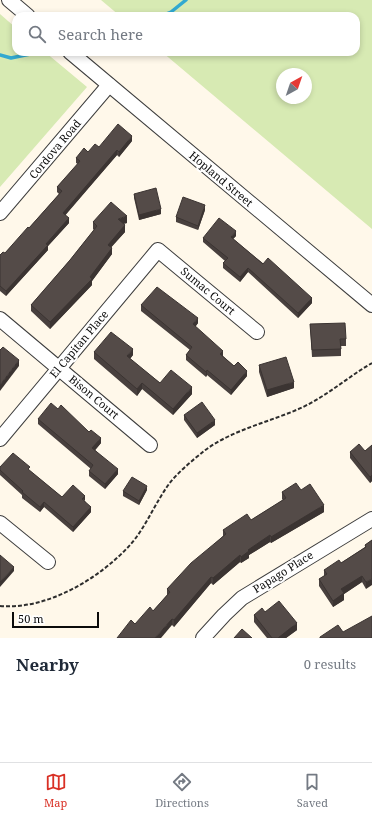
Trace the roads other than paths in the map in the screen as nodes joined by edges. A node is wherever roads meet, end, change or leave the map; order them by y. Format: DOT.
graph roads {
  1 [pos="9,0"];
  2 [pos="23,12"];
  3 [pos="75,56"];
  4 [pos="109,85"];
  5 [pos="0,213"];
  6 [pos="158,250"];
  7 [pos="372,305"];
  8 [pos="0,319"];
  9 [pos="257,332"];
  10 [pos="59,368"];
  11 [pos="0,439"];
  12 [pos="150,445"];
  13 [pos="372,519"];
  14 [pos="0,522"];
  15 [pos="48,562"];
  16 [pos="203,638"];
  1 -- 2 [label="street"];
  3 -- 4 [label="street, Hopland Street"];
  4 -- 5 [label="street, Cordova Road"];
  4 -- 7 [label="street, Hopland Street"];
  6 -- 9 [label="street, Sumac Court"];
  6 -- 10 [label="street, El Capitan Place"];
  8 -- 10 [label="street, Bison Court"];
  10 -- 11 [label="street, El Capitan Place"];
  10 -- 12 [label="street, Bison Court"];
  13 -- 16 [label="street, Papago Place"];
  14 -- 15 [label="street"];
}
